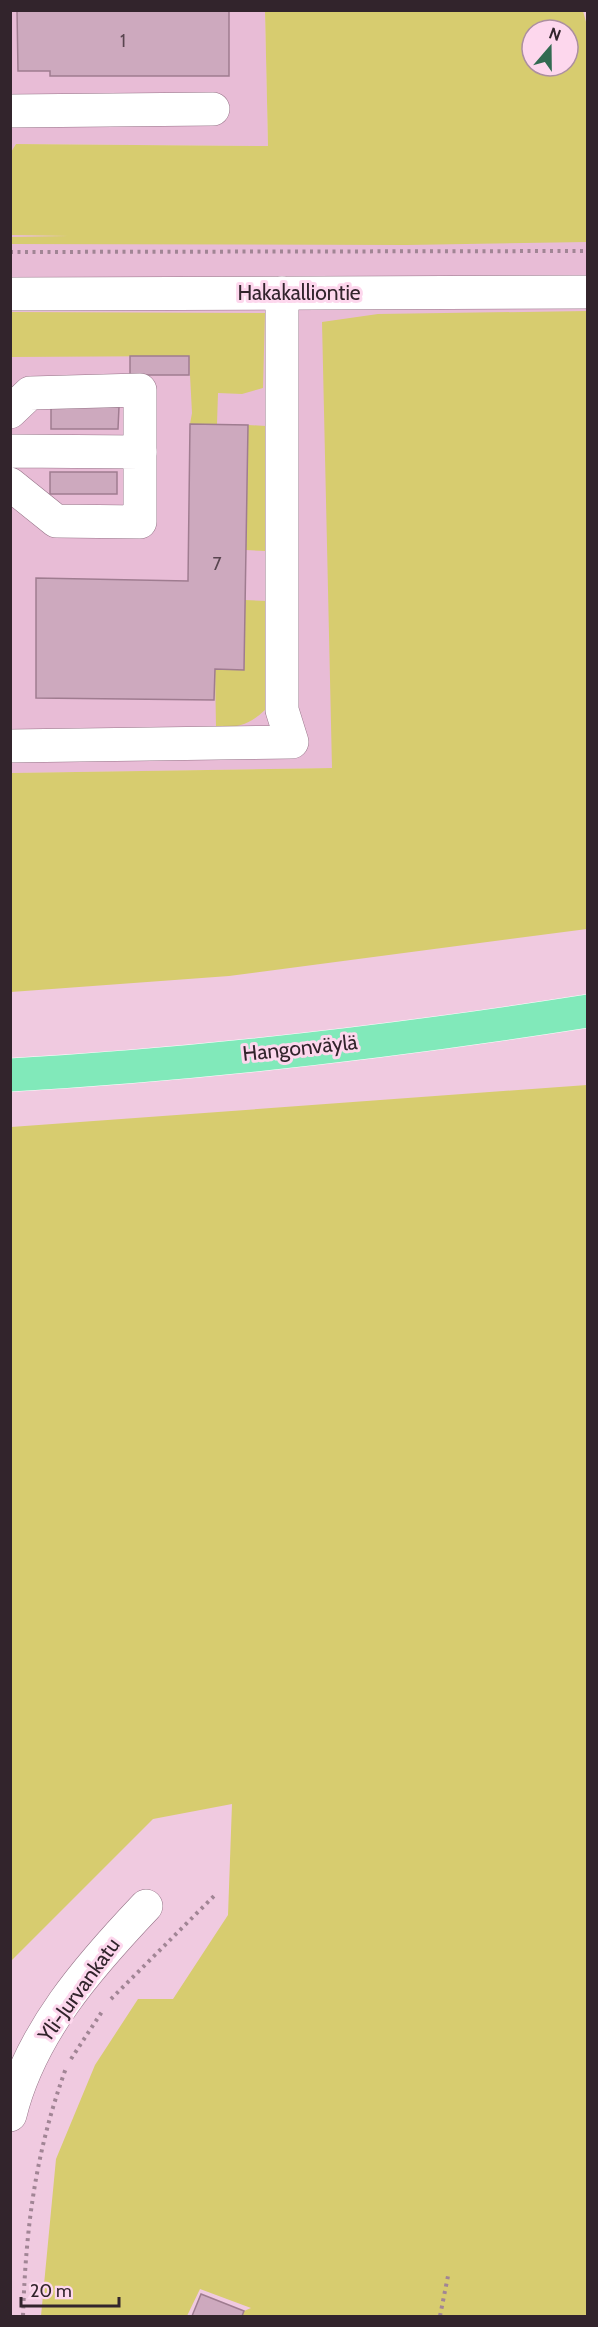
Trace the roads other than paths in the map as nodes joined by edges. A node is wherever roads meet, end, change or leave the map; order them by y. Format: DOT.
graph roads {
  1 [pos="213,109"];
  2 [pos="10,111"];
  3 [pos="588,292"];
  4 [pos="282,293"];
  5 [pos="10,294"];
  6 [pos="10,412"];
  7 [pos="10,451"];
  8 [pos="140,452"];
  9 [pos="10,484"];
  10 [pos="10,746"];
  11 [pos="588,1011"];
  12 [pos="10,1074"];
  13 [pos="146,1906"];
  14 [pos="10,2115"];
  1 -- 2 [label="street"];
  3 -- 4 [label="street, Hakakalliontie"];
  4 -- 5 [label="street, Hakakalliontie"];
  4 -- 10 [label="street"];
  6 -- 8 [label="street"];
  7 -- 8 [label="street"];
  8 -- 9 [label="street"];
  11 -- 12 [label="highway, Hangonväylä"];
  13 -- 14 [label="street, Yli-Jurvankatu"];
}
